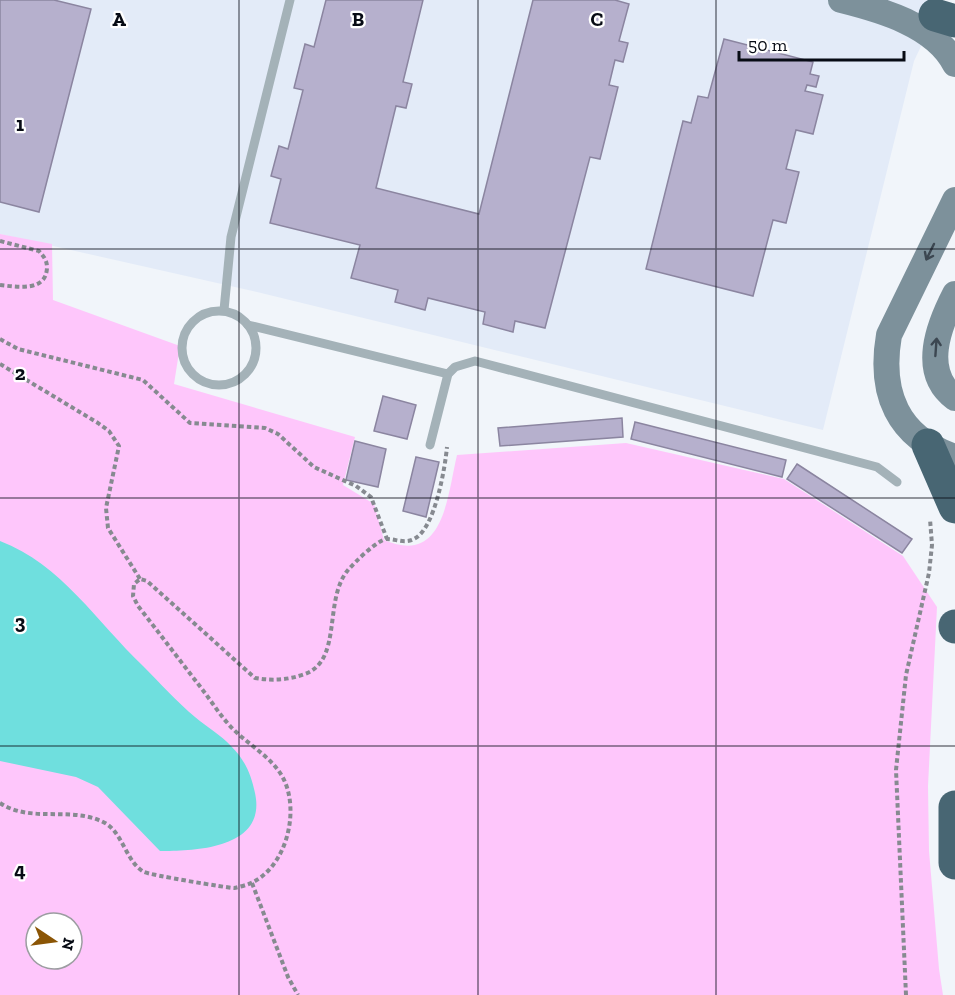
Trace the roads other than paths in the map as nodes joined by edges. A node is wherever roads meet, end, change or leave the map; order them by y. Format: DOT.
graph roads {
  1 [pos="290,0"];
  2 [pos="841,0"];
  3 [pos="868,7"];
  4 [pos="948,21"];
  5 [pos="955,64"];
  6 [pos="955,200"];
  7 [pos="955,294"];
  8 [pos="224,310"];
  9 [pos="248,325"];
  10 [pos="448,374"];
  11 [pos="955,398"];
  12 [pos="430,445"];
  13 [pos="942,451"];
  14 [pos="897,482"];
  15 [pos="941,509"];
  16 [pos="955,807"];
  17 [pos="955,863"];
  1 -- 8 [label="lane"];
  2 -- 3 [label="street"];
  3 -- 4 [label="street"];
  3 -- 5 [label="street"];
  6 -- 13 [label="street, one-way"];
  11 -- 7 [label="street, one-way"];
  8 -- 9 [label="lane"];
  8 -- 9 [label="lane"];
  9 -- 10 [label="lane"];
  10 -- 12 [label="lane"];
  10 -- 14 [label="lane"];
  13 -- 15 [label="highway"];
  16 -- 17 [label="highway"];
}
